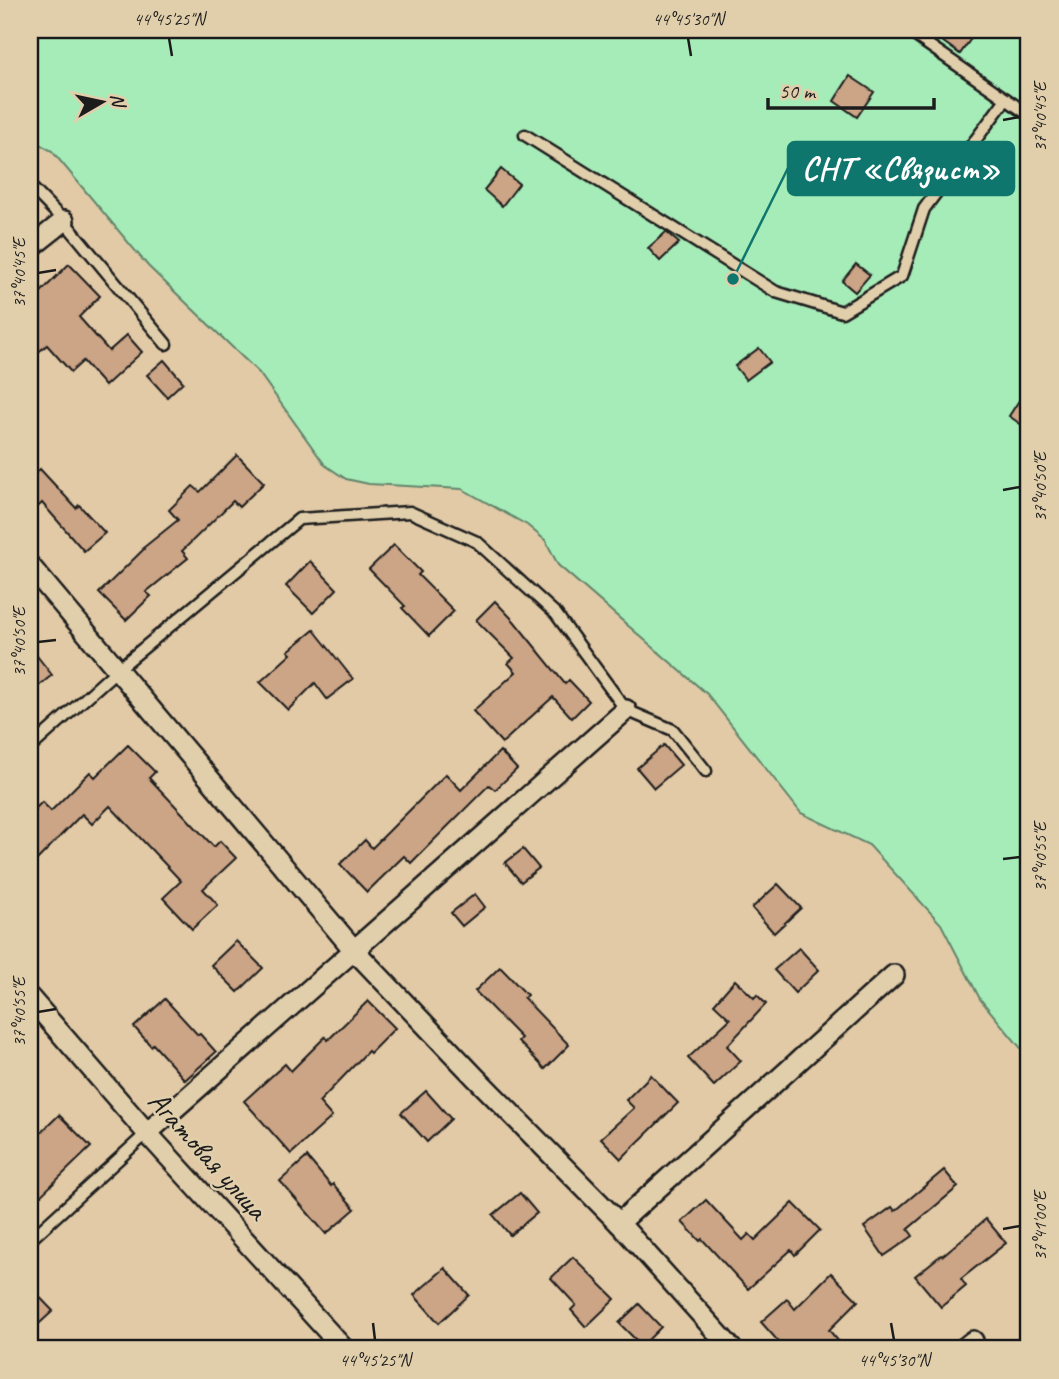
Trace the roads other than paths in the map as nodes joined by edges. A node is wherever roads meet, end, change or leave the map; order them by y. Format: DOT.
graph roads {
  1 [pos="907,30"];
  2 [pos="1006,99"];
  3 [pos="1029,115"];
  4 [pos="524,135"];
  5 [pos="30,186"];
  6 [pos="64,221"];
  7 [pos="30,248"];
  8 [pos="166,344"];
  9 [pos="30,566"];
  10 [pos="117,670"];
  11 [pos="626,710"];
  12 [pos="30,748"];
  13 [pos="706,771"];
  14 [pos="354,950"];
  15 [pos="894,975"];
  16 [pos="30,998"];
  17 [pos="146,1133"];
  18 [pos="619,1223"];
  19 [pos="30,1240"];
  20 [pos="344,1349"];
  21 [pos="732,1349"];
  1 -- 2 [label="lane"];
  2 -- 3 [label="lane"];
  2 -- 4 [label="lane"];
  5 -- 6 [label="lane"];
  6 -- 7 [label="street"];
  6 -- 8 [label="lane"];
  9 -- 10 [label="street"];
  10 -- 11 [label="lane"];
  10 -- 12 [label="lane"];
  10 -- 14 [label="street"];
  11 -- 13 [label="lane"];
  11 -- 14 [label="street"];
  14 -- 17 [label="street"];
  14 -- 18 [label="street"];
  15 -- 18 [label="street"];
  16 -- 17 [label="street, Агатовая улица"];
  17 -- 19 [label="lane"];
  17 -- 20 [label="street, Агатовая улица"];
  18 -- 21 [label="street"];
}
